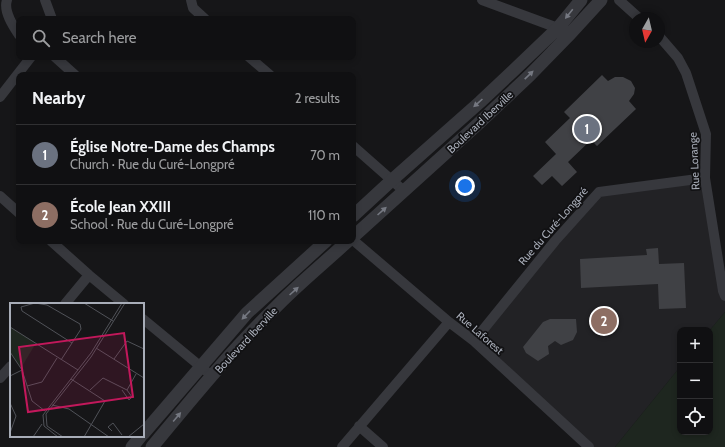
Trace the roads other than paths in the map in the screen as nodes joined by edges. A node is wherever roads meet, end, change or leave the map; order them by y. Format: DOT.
graph roads {
  1 [pos="7,0"];
  2 [pos="45,0"];
  3 [pos="191,0"];
  4 [pos="482,0"];
  5 [pos="581,0"];
  6 [pos="601,0"];
  7 [pos="619,0"];
  8 [pos="633,12"];
  9 [pos="51,16"];
  10 [pos="202,16"];
  11 [pos="558,28"];
  12 [pos="16,30"];
  13 [pos="568,36"];
  14 [pos="665,43"];
  15 [pos="29,60"];
  16 [pos="58,60"];
  17 [pos="66,60"];
  18 [pos="252,60"];
  19 [pos="19,72"];
  20 [pos="72,72"];
  21 [pos="266,72"];
  22 [pos="16,76"];
  23 [pos="0,97"];
  24 [pos="356,149"];
  25 [pos="705,178"];
  26 [pos="392,180"];
  27 [pos="404,191"];
  28 [pos="0,196"];
  29 [pos="16,210"];
  30 [pos="356,213"];
  31 [pos="356,235"];
  32 [pos="356,241"];
  33 [pos="54,244"];
  34 [pos="323,244"];
  35 [pos="345,244"];
  36 [pos="89,275"];
  37 [pos="724,293"];
  38 [pos="66,303"];
  39 [pos="123,303"];
  40 [pos="144,320"];
  41 [pos="449,322"];
  42 [pos="474,341"];
  43 [pos="200,366"];
  44 [pos="10,367"];
  45 [pos="212,376"];
  46 [pos="0,378"];
  47 [pos="359,426"];
  48 [pos="144,433"];
  49 [pos="140,437"];
  50 [pos="132,447"];
  51 [pos="152,447"];
  52 [pos="342,447"];
  53 [pos="383,447"];
  54 [pos="589,447"];
  1 -- 12 [label="street"];
  2 -- 9 [label="street"];
  3 -- 10 [label="street"];
  4 -- 11 [label="street"];
  5 -- 11 [label="street, Boulevard Iberville, one-way"];
  6 -- 13 [label="street, Boulevard Iberville"];
  7 -- 8 [label="street"];
  11 -- 13 [label="street"];
  11 -- 26 [label="street, Boulevard Iberville, one-way"];
  27 -- 13 [label="street, Boulevard Iberville, one-way"];
  14 -- 25 [label="street, Rue Lorange"];
  15 -- 19 [label="street"];
  16 -- 20 [label="street"];
  17 -- 20 [label="street"];
  18 -- 21 [label="street"];
  22 -- 23 [label="street"];
  24 -- 26 [label="street"];
  25 -- 37 [label="street, Rue Lorange"];
  25 -- 42 [label="street, Rue du Curé-Longpré"];
  26 -- 27 [label="street"];
  26 -- 30 [label="street, Boulevard Iberville"];
  31 -- 27 [label="street, Boulevard Iberville, one-way"];
  28 -- 29 [label="street"];
  32 -- 41 [label="street, Rue Laforest"];
  33 -- 36 [label="street"];
  34 -- 43 [label="street, Boulevard Iberville, one-way"];
  45 -- 35 [label="street, Boulevard Iberville, one-way"];
  36 -- 38 [label="street"];
  36 -- 39 [label="street"];
  40 -- 43 [label="street"];
  41 -- 42 [label="street, Rue Laforest"];
  41 -- 47 [label="street"];
  42 -- 54 [label="street, Rue Laforest"];
  43 -- 45 [label="street"];
  43 -- 48 [label="street, Boulevard Iberville"];
  44 -- 46 [label="street"];
  51 -- 45 [label="street, Boulevard Iberville, one-way"];
  47 -- 52 [label="street"];
  47 -- 53 [label="street"];
  49 -- 50 [label="street"];
}
